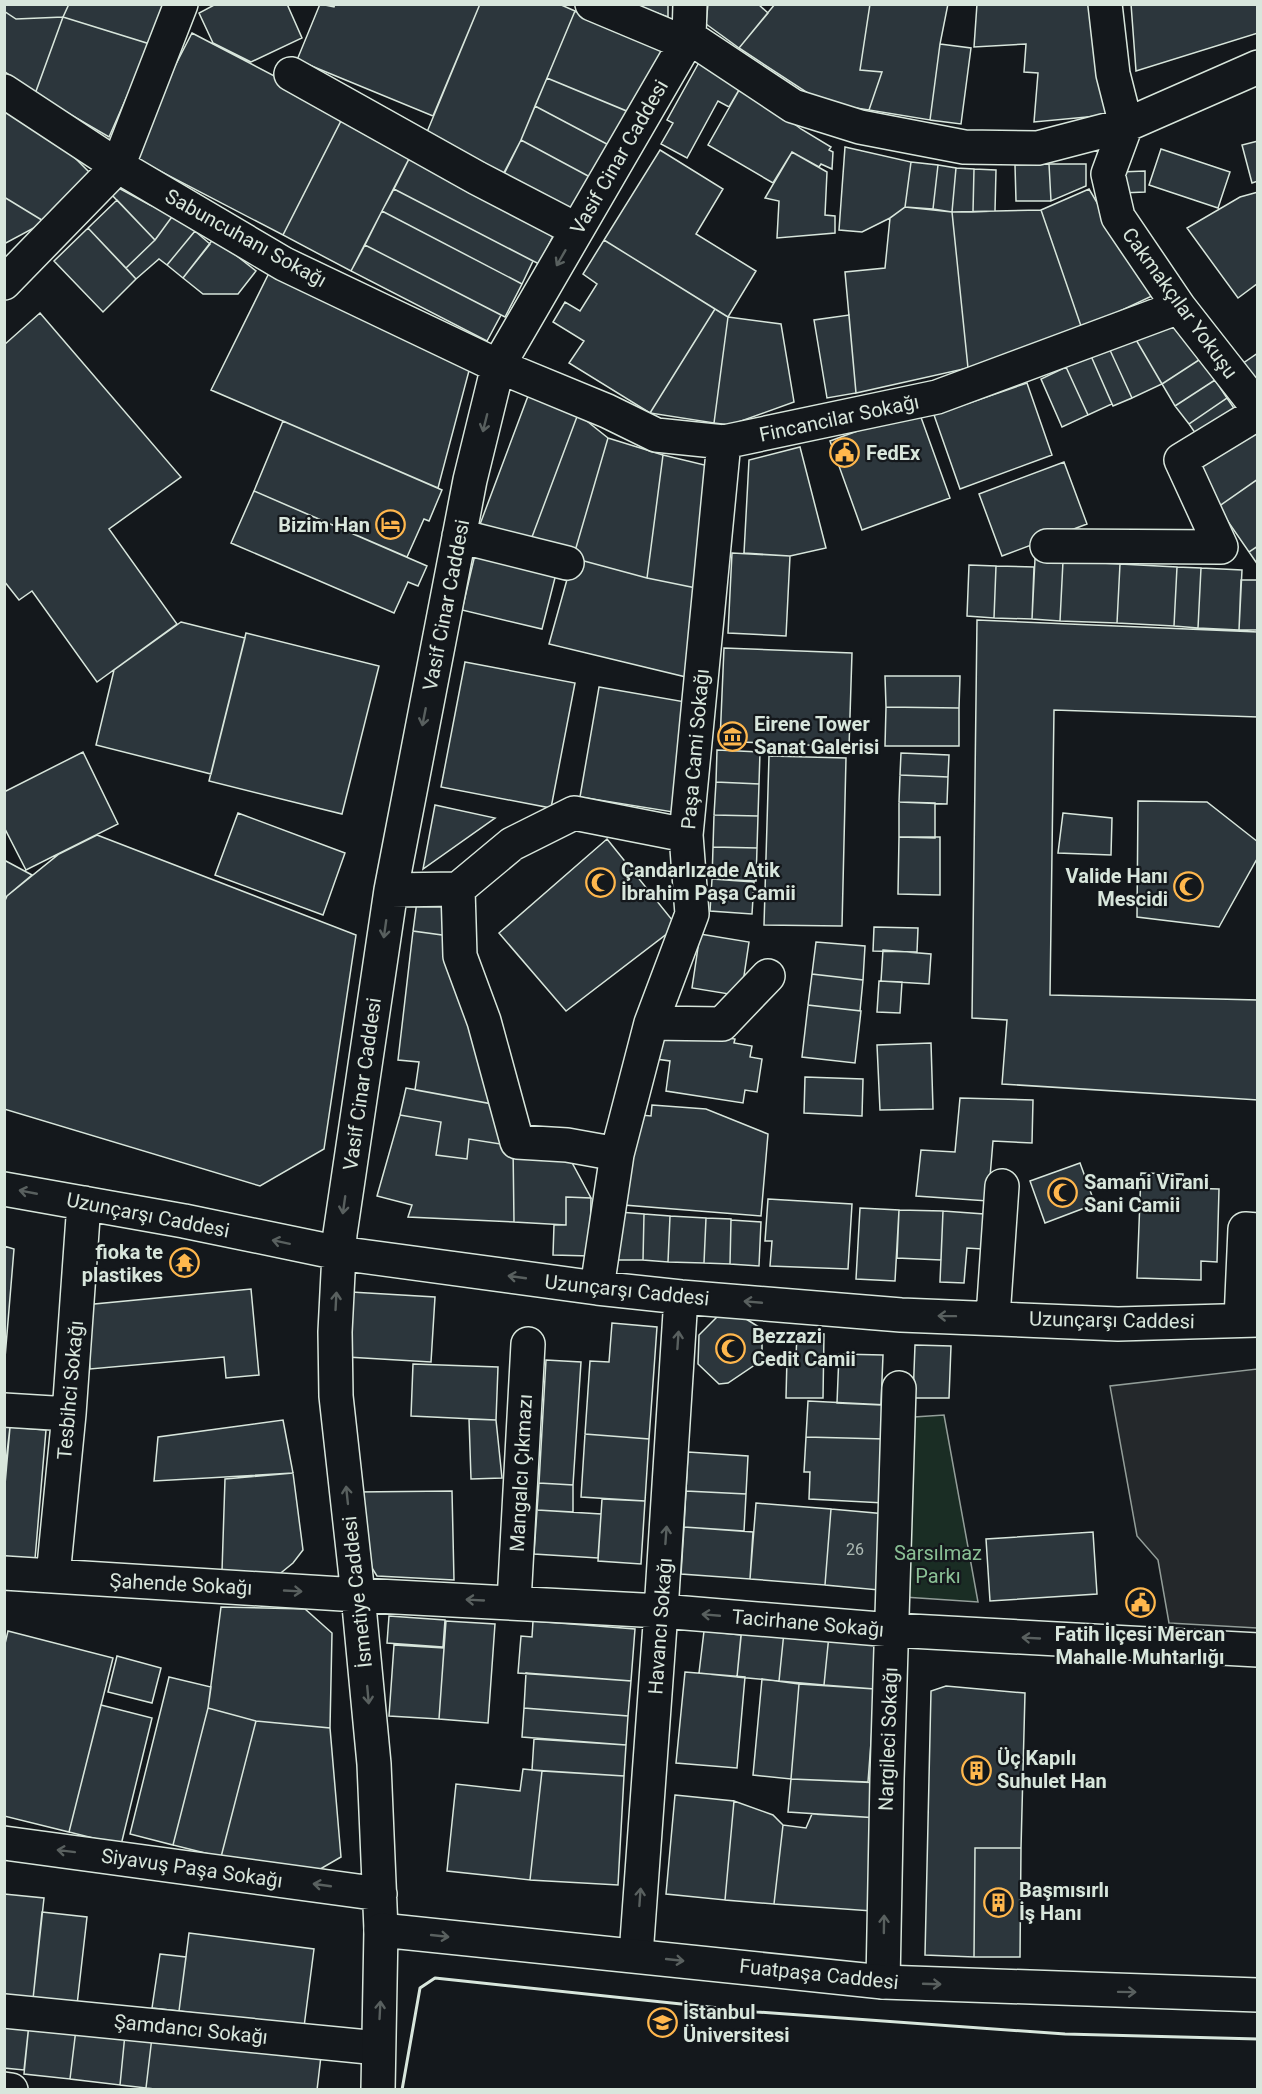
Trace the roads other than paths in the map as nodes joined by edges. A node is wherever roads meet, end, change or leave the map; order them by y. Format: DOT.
graph roads {
  1 [pos="181,4"];
  2 [pos="592,4"];
  3 [pos="690,4"];
  4 [pos="1105,4"];
  5 [pos="687,40"];
  6 [pos="1257,67"];
  7 [pos="291,74"];
  8 [pos="4,91"];
  9 [pos="1126,125"];
  10 [pos="118,166"];
  11 [pos="577,230"];
  12 [pos="4,283"];
  13 [pos="1179,307"];
  14 [pos="498,366"];
  15 [pos="1257,408"];
  16 [pos="1257,413"];
  17 [pos="724,442"];
  18 [pos="459,536"];
  19 [pos="1047,546"];
  20 [pos="567,563"];
  21 [pos="686,835"];
  22 [pos="458,889"];
  23 [pos="391,890"];
  24 [pos="768,976"];
  25 [pos="651,1023"];
  26 [pos="617,1154"];
  27 [pos="1002,1186"];
  28 [pos="4,1189"];
  29 [pos="84,1203"];
  30 [pos="1257,1230"];
  31 [pos="339,1253"];
  32 [pos="597,1288"];
  33 [pos="681,1297"];
  34 [pos="993,1317"];
  35 [pos="1249,1320"];
  36 [pos="528,1344"];
  37 [pos="899,1388"];
  38 [pos="4,1410"];
  39 [pos="69,1414"];
  40 [pos="4,1572"];
  41 [pos="53,1576"];
  42 [pos="358,1595"];
  43 [pos="514,1602"];
  44 [pos="661,1611"];
  45 [pos="892,1630"];
  46 [pos="1257,1650"];
  47 [pos="4,1843"];
  48 [pos="380,1894"];
  49 [pos="381,1930"];
  50 [pos="636,1955"];
  51 [pos="883,1982"];
  52 [pos="1257,1995"];
  53 [pos="4,2011"];
  54 [pos="378,2048"];
  55 [pos="4,2089"];
  56 [pos="11,2090"];
  57 [pos="378,2090"];
  1 -- 10 [label="street"];
  2 -- 5 [label="street"];
  3 -- 5 [label="street, Vasif Cinar Caddesi"];
  4 -- 9 [label="street"];
  5 -- 9 [label="street"];
  5 -- 11 [label="street, Vasif Cinar Caddesi"];
  6 -- 9 [label="street"];
  7 -- 11 [label="street"];
  8 -- 10 [label="street, Sabuncuhanı Sokağı"];
  9 -- 13 [label="street, Cakmakçılar Yokuşu"];
  10 -- 12 [label="street"];
  10 -- 14 [label="street, Sabuncuhanı Sokağı"];
  11 -- 14 [label="street, Vasif Cinar Caddesi, one-way"];
  13 -- 15 [label="street, Cakmakçılar Yokuşu"];
  13 -- 17 [label="street, Fincancilar Sokağı"];
  14 -- 17 [label="street, Fincancilar Sokağı"];
  14 -- 18 [label="street, Vasif Cinar Caddesi, one-way"];
  16 -- 19 [label="street"];
  17 -- 21 [label="street, Paşa Cami Sokağı"];
  18 -- 20 [label="street"];
  18 -- 23 [label="street, Vasif Cinar Caddesi, one-way"];
  21 -- 22 [label="street"];
  21 -- 25 [label="street, Paşa Cami Sokağı"];
  22 -- 23 [label="street"];
  22 -- 26 [label="street"];
  23 -- 31 [label="street, Vasif Cinar Caddesi, one-way"];
  24 -- 25 [label="street"];
  25 -- 26 [label="street, Paşa Cami Sokağı"];
  26 -- 32 [label="street, Paşa Cami Sokağı"];
  27 -- 34 [label="street"];
  29 -- 28 [label="street, Uzunçarşı Caddesi, one-way"];
  31 -- 29 [label="street, Uzunçarşı Caddesi, one-way"];
  29 -- 39 [label="street, Tesbihci Sokağı"];
  30 -- 35 [label="street"];
  32 -- 31 [label="street, Uzunçarşı Caddesi, one-way"];
  42 -- 31 [label="street, İsmetiye Caddesi, one-way"];
  32 -- 33 [label="street, Uzunçarşı Caddesi"];
  34 -- 33 [label="street, Uzunçarşı Caddesi, one-way"];
  44 -- 33 [label="street, Havancı Sokağı, one-way"];
  34 -- 35 [label="street, Uzunçarşı Caddesi"];
  36 -- 43 [label="street, Mangalcı Çıkmazı"];
  37 -- 45 [label="street, Nargileci Sokağı"];
  38 -- 39 [label="street"];
  39 -- 41 [label="street, Tesbihci Sokağı"];
  40 -- 41 [label="street, Şahende Sokağı"];
  41 -- 42 [label="street, Şahende Sokağı, one-way"];
  43 -- 42 [label="street, Tacirhane Sokağı, one-way"];
  42 -- 48 [label="street, İsmetiye Caddesi, one-way"];
  43 -- 44 [label="street, Tacirhane Sokağı"];
  45 -- 44 [label="street, Tacirhane Sokağı, one-way"];
  50 -- 44 [label="street, Havancı Sokağı, one-way"];
  46 -- 45 [label="street, Tacirhane Sokağı, one-way"];
  51 -- 45 [label="street, Nargileci Sokağı, one-way"];
  48 -- 47 [label="street, Siyavuş Paşa Sokağı, one-way"];
  48 -- 49 [label="street, İsmetiye Caddesi"];
  49 -- 50 [label="street, Fuatpaşa Caddesi, one-way"];
  54 -- 49 [label="street, İsmetiye Caddesi, one-way"];
  50 -- 51 [label="street, Fuatpaşa Caddesi, one-way"];
  51 -- 52 [label="street, Fuatpaşa Caddesi, one-way"];
  53 -- 54 [label="street, Şamdancı Sokağı"];
  54 -- 57 [label="street, İsmetiye Caddesi"];
  55 -- 56 [label="street"];
}
